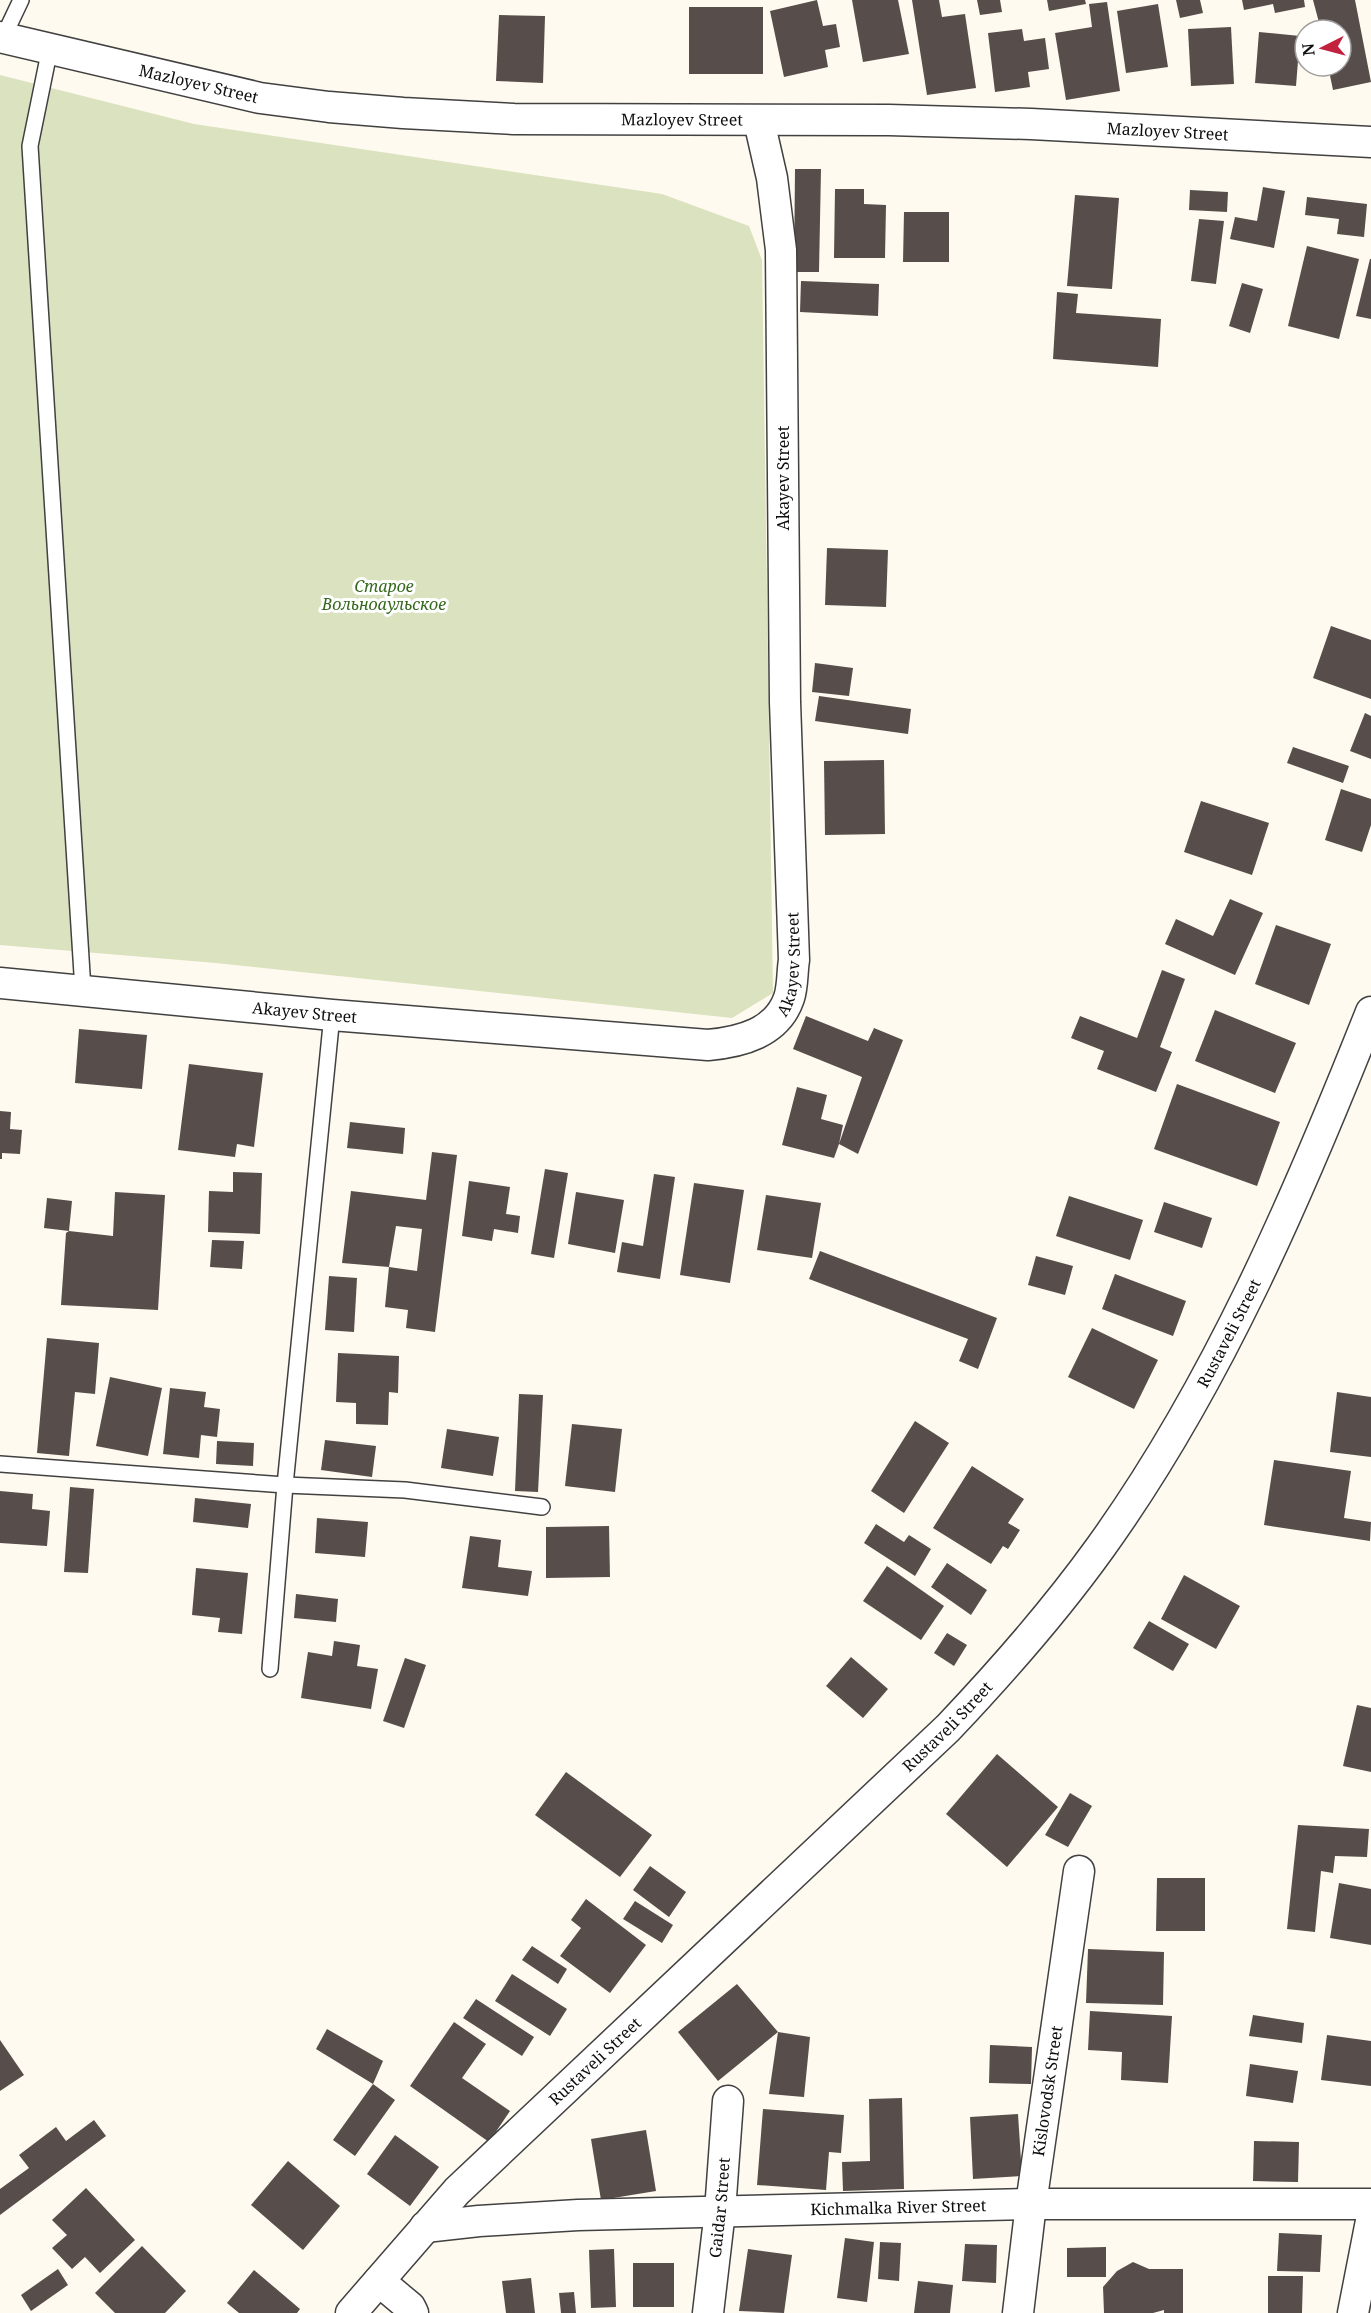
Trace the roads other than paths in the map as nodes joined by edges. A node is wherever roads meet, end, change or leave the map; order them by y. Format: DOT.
graph roads {
  1 [pos="21,0"];
  2 [pos="2,37"];
  3 [pos="50,48"];
  4 [pos="759,121"];
  5 [pos="1371,142"];
  6 [pos="0,983"];
  7 [pos="82,990"];
  8 [pos="1371,1012"];
  9 [pos="332,1015"];
  10 [pos="0,1464"];
  11 [pos="285,1485"];
  12 [pos="542,1507"];
  13 [pos="270,1669"];
  14 [pos="1079,1871"];
  15 [pos="728,2101"];
  16 [pos="1031,2204"];
  17 [pos="1371,2204"];
  18 [pos="720,2211"];
  19 [pos="1371,2221"];
  20 [pos="425,2227"];
  21 [pos="379,2281"];
  22 [pos="351,2313"];
  23 [pos="413,2313"];
  24 [pos="708,2313"];
  25 [pos="1018,2313"];
  26 [pos="1353,2313"];
  1 -- 2 [label="lane"];
  2 -- 3 [label="street, Mazloyev Street"];
  3 -- 4 [label="street, Mazloyev Street"];
  3 -- 7 [label="lane"];
  4 -- 5 [label="street, Mazloyev Street"];
  4 -- 9 [label="street, Akayev Street"];
  6 -- 7 [label="street, Akayev Street"];
  7 -- 9 [label="street, Akayev Street"];
  8 -- 20 [label="street, Rustaveli Street"];
  9 -- 11 [label="lane"];
  10 -- 11 [label="lane"];
  11 -- 12 [label="lane"];
  11 -- 13 [label="lane"];
  14 -- 16 [label="street, Kislovodsk Street"];
  15 -- 18 [label="street, Gaidar Street"];
  16 -- 17 [label="street, Kichmalka River Street"];
  16 -- 18 [label="street, Kichmalka River Street"];
  16 -- 25 [label="street, Kislovodsk Street"];
  18 -- 20 [label="street, Kichmalka River Street"];
  18 -- 24 [label="street, Gaidar Street"];
  19 -- 26 [label="street"];
  20 -- 21 [label="street, Rustaveli Street"];
  21 -- 22 [label="street, Rustaveli Street"];
  21 -- 23 [label="street"];
}
